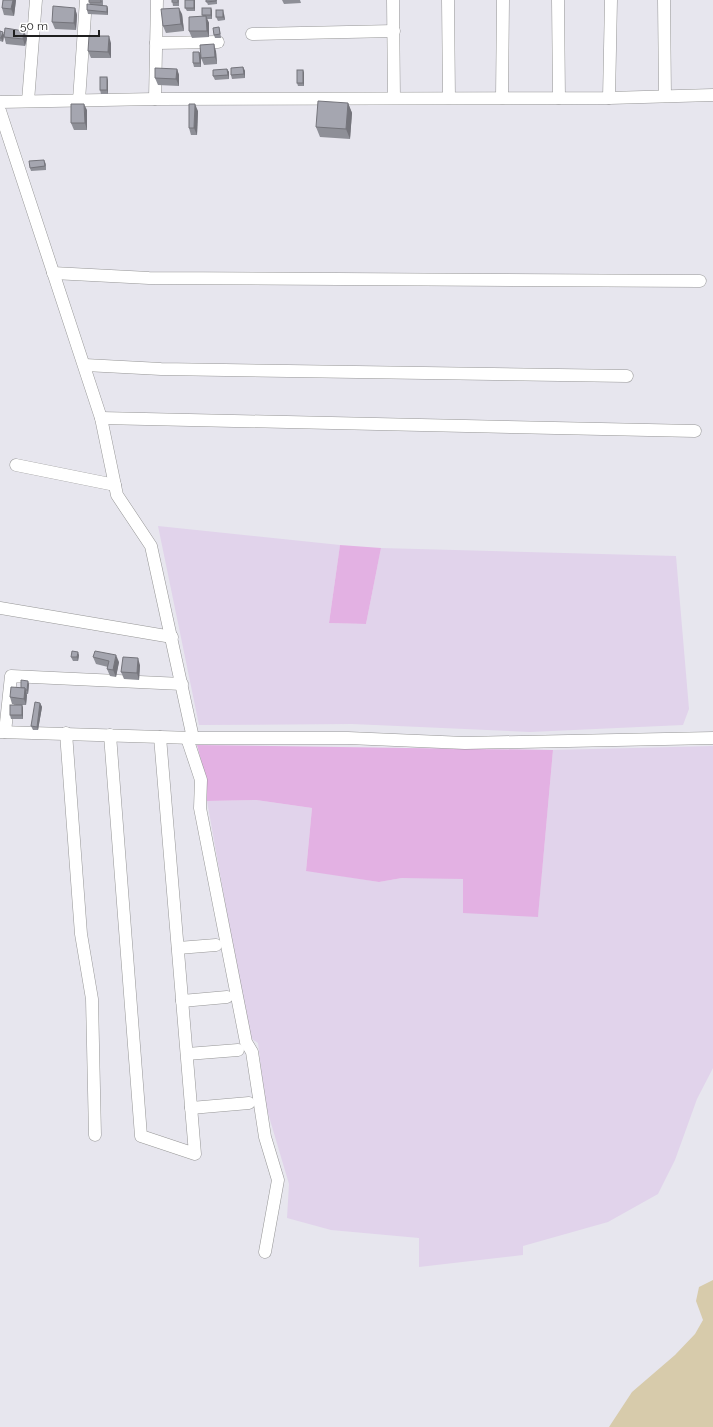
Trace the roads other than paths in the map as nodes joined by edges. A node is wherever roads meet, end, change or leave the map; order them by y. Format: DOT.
graph roads {
  1 [pos="36,0"];
  2 [pos="86,0"];
  3 [pos="157,0"];
  4 [pos="393,0"];
  5 [pos="448,0"];
  6 [pos="503,0"];
  7 [pos="558,0"];
  8 [pos="611,0"];
  9 [pos="664,0"];
  10 [pos="394,32"];
  11 [pos="252,34"];
  12 [pos="218,42"];
  13 [pos="156,43"];
  14 [pos="713,95"];
  15 [pos="665,96"];
  16 [pos="394,98"];
  17 [pos="449,98"];
  18 [pos="502,98"];
  19 [pos="559,98"];
  20 [pos="609,98"];
  21 [pos="155,99"];
  22 [pos="79,100"];
  23 [pos="28,101"];
  24 [pos="0,102"];
  25 [pos="0,111"];
  26 [pos="53,272"];
  27 [pos="700,281"];
  28 [pos="85,365"];
  29 [pos="627,376"];
  30 [pos="101,418"];
  31 [pos="695,431"];
  32 [pos="16,465"];
  33 [pos="115,485"];
  34 [pos="0,608"];
  35 [pos="172,637"];
  36 [pos="182,684"];
  37 [pos="3,732"];
  38 [pos="66,733"];
  39 [pos="110,735"];
  40 [pos="160,737"];
  41 [pos="190,738"];
  42 [pos="713,738"];
  43 [pos="216,946"];
  44 [pos="178,948"];
  45 [pos="227,997"];
  46 [pos="182,1001"];
  47 [pos="238,1050"];
  48 [pos="187,1054"];
  49 [pos="249,1103"];
  50 [pos="191,1108"];
  51 [pos="95,1135"];
  52 [pos="265,1252"];
  1 -- 23 [label="street"];
  2 -- 22 [label="street"];
  3 -- 13 [label="street"];
  4 -- 10 [label="street"];
  5 -- 17 [label="street"];
  6 -- 18 [label="street"];
  7 -- 19 [label="street"];
  8 -- 20 [label="street"];
  9 -- 15 [label="street"];
  10 -- 11 [label="street"];
  10 -- 16 [label="street"];
  12 -- 13 [label="street"];
  13 -- 21 [label="street"];
  14 -- 15 [label="street"];
  15 -- 20 [label="street"];
  16 -- 17 [label="street"];
  16 -- 21 [label="street"];
  17 -- 18 [label="street"];
  18 -- 19 [label="street"];
  19 -- 20 [label="street"];
  21 -- 22 [label="street"];
  22 -- 23 [label="street"];
  23 -- 24 [label="street"];
  25 -- 26 [label="street"];
  26 -- 27 [label="street"];
  26 -- 28 [label="street"];
  28 -- 29 [label="street"];
  28 -- 30 [label="street"];
  30 -- 31 [label="street"];
  30 -- 33 [label="street"];
  32 -- 33 [label="street"];
  33 -- 35 [label="street"];
  34 -- 35 [label="street"];
  35 -- 36 [label="street"];
  36 -- 37 [label="street"];
  36 -- 41 [label="street"];
  37 -- 38 [label="street"];
  38 -- 39 [label="street"];
  38 -- 51 [label="street"];
  39 -- 40 [label="street"];
  39 -- 50 [label="street"];
  40 -- 41 [label="street"];
  40 -- 44 [label="street"];
  41 -- 42 [label="street"];
  41 -- 52 [label="street"];
  43 -- 44 [label="street"];
  44 -- 46 [label="street"];
  45 -- 46 [label="street"];
  46 -- 48 [label="street"];
  47 -- 48 [label="street"];
  48 -- 50 [label="street"];
  49 -- 50 [label="street"];
}
